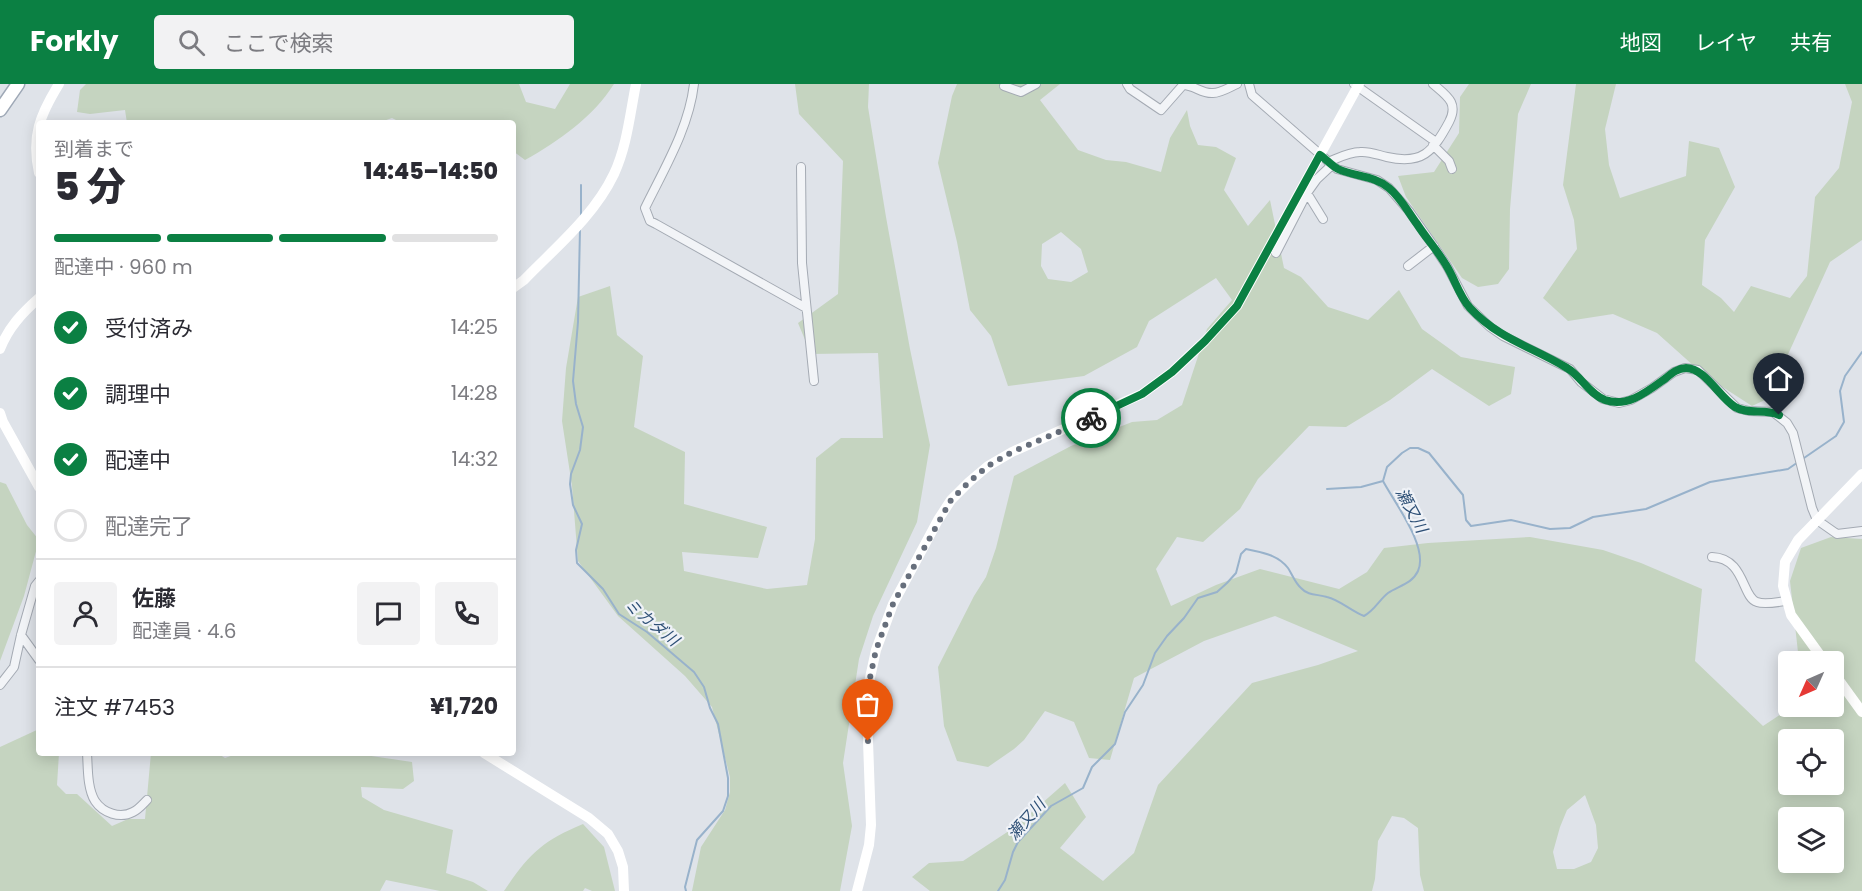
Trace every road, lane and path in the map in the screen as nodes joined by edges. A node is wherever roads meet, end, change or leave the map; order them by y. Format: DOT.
graph roads {
  1 [pos="18,84"];
  2 [pos="59,84"];
  3 [pos="636,84"];
  4 [pos="694,84"];
  5 [pos="1036,84"];
  6 [pos="1127,84"];
  7 [pos="1237,84"];
  8 [pos="1249,84"];
  9 [pos="1433,84"];
  10 [pos="1356,85"];
  11 [pos="1004,86"];
  12 [pos="0,110"];
  13 [pos="40,120"];
  14 [pos="1435,143"];
  15 [pos="1327,160"];
  16 [pos="801,167"];
  17 [pos="1452,169"];
  18 [pos="1307,193"];
  19 [pos="1323,219"];
  20 [pos="1434,246"];
  21 [pos="1276,253"];
  22 [pos="1408,266"];
  23 [pos="516,286"];
  24 [pos="36,301"];
  25 [pos="806,308"];
  26 [pos="0,349"];
  27 [pos="813,381"];
  28 [pos="0,413"];
  29 [pos="1862,474"];
  30 [pos="36,482"];
  31 [pos="1817,519"];
  32 [pos="1862,531"];
  33 [pos="1712,557"];
  34 [pos="36,585"];
  35 [pos="1786,601"];
  36 [pos="21,635"];
  37 [pos="1817,651"];
  38 [pos="36,656"];
  39 [pos="0,685"];
  40 [pos="1844,687"];
  41 [pos="1862,712"];
  42 [pos="87,756"];
  43 [pos="489,756"];
  44 [pos="147,800"];
  45 [pos="624,891"];
  46 [pos="857,891"];
  1 -- 12 [label="main road"];
  2 -- 13 [label="street"];
  3 -- 23 [label="street"];
  4 -- 25 [label="street"];
  5 -- 11 [label="street"];
  6 -- 7 [label="street"];
  8 -- 15 [label="street"];
  9 -- 14 [label="street"];
  10 -- 14 [label="street"];
  10 -- 15 [label="street"];
  14 -- 15 [label="street"];
  14 -- 17 [label="street"];
  15 -- 18 [label="street"];
  15 -- 20 [label="street"];
  15 -- 46 [label="street"];
  16 -- 25 [label="street"];
  18 -- 19 [label="street"];
  18 -- 21 [label="street"];
  20 -- 22 [label="street"];
  20 -- 31 [label="street"];
  24 -- 26 [label="street"];
  25 -- 27 [label="street"];
  28 -- 30 [label="street"];
  29 -- 31 [label="street"];
  31 -- 32 [label="street"];
  31 -- 35 [label="street"];
  33 -- 35 [label="street"];
  34 -- 36 [label="street"];
  35 -- 37 [label="street"];
  36 -- 38 [label="street"];
  36 -- 39 [label="street"];
  40 -- 41 [label="street"];
  42 -- 44 [label="street"];
  43 -- 45 [label="street"];
}
